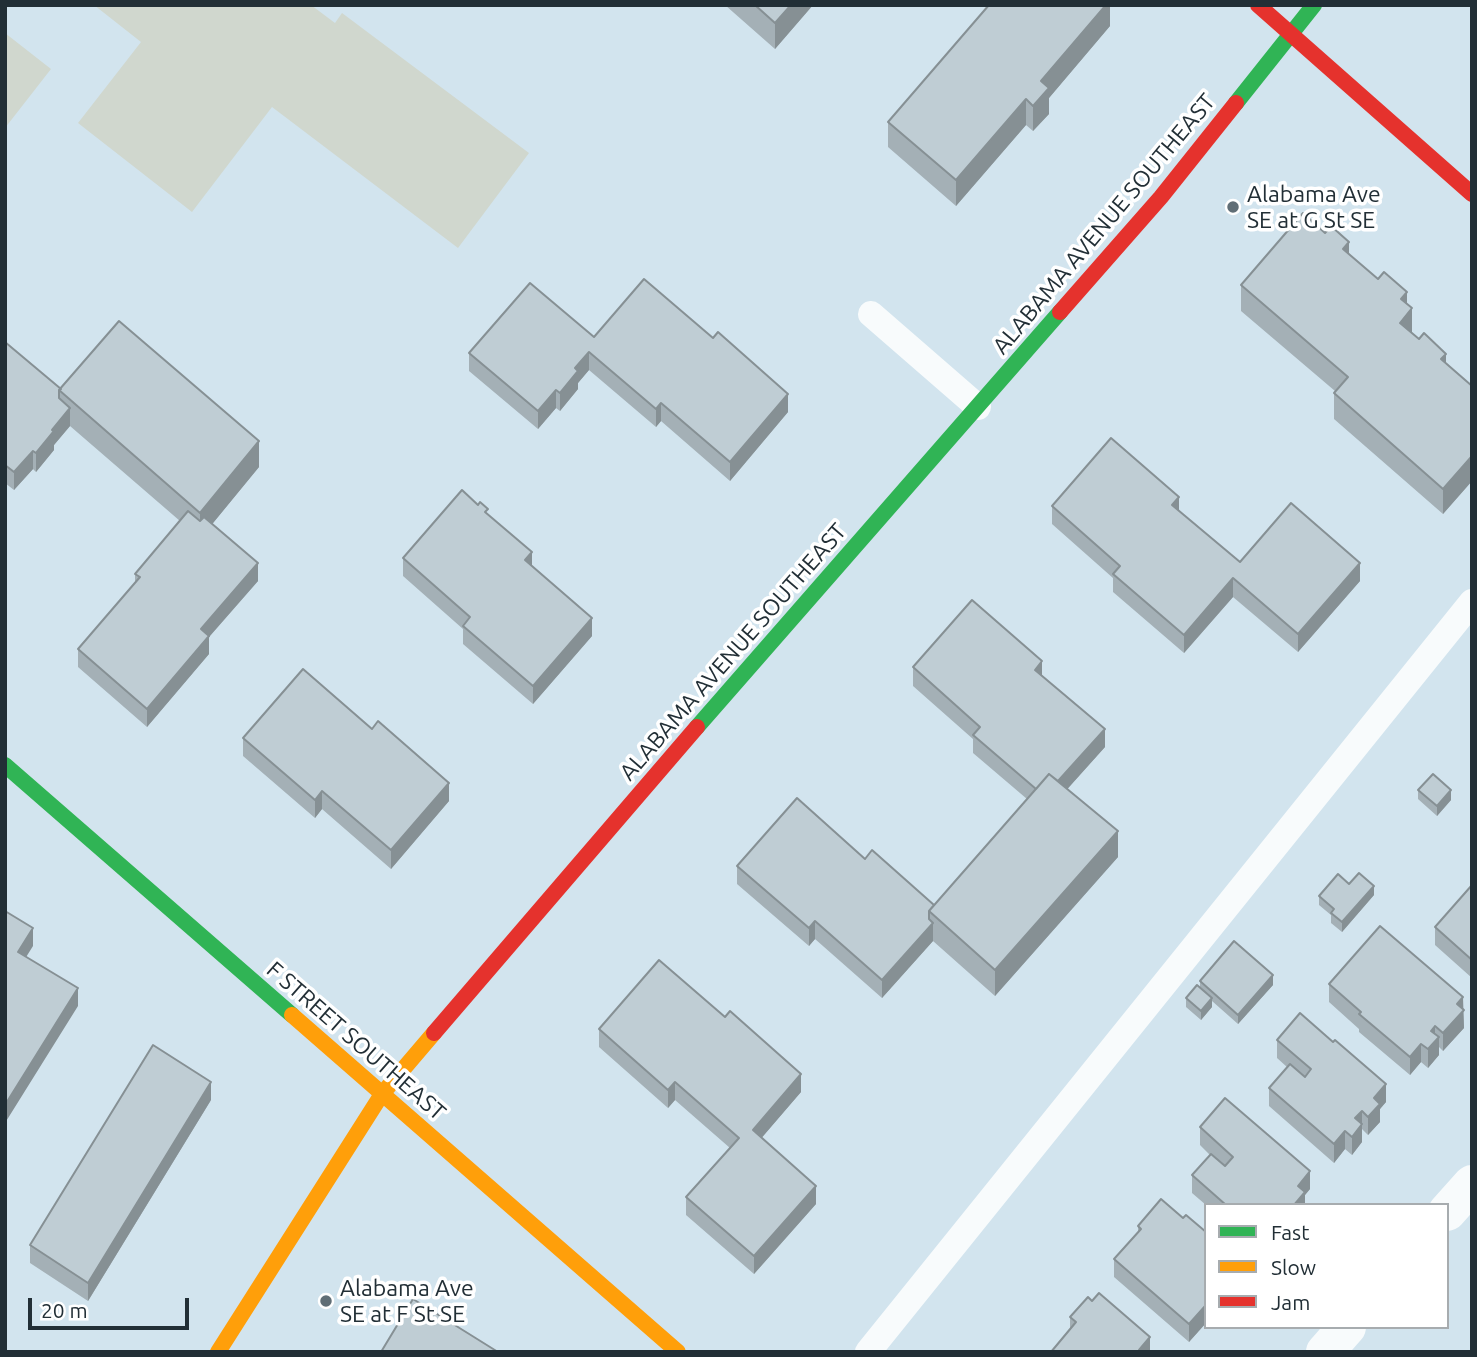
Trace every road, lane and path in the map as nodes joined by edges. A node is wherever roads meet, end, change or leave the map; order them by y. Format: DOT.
graph roads {
  1 [pos="1258,5"];
  2 [pos="1314,5"];
  3 [pos="1292,35"];
  4 [pos="1472,194"];
  5 [pos="871,314"];
  6 [pos="978,407"];
  7 [pos="1472,603"];
  8 [pos="5,765"];
  9 [pos="382,1094"];
  10 [pos="1472,1184"];
  11 [pos="1449,1210"];
  12 [pos="1449,1214"];
  13 [pos="1472,1234"];
  14 [pos="1345,1329"];
  15 [pos="218,1352"];
  16 [pos="678,1352"];
  17 [pos="868,1352"];
  18 [pos="1325,1352"];
  1 -- 3 [label="street"];
  2 -- 3 [label="street, ALABAMA AVENUE SOUTHEAST"];
  3 -- 4 [label="street"];
  3 -- 6 [label="street, ALABAMA AVENUE SOUTHEAST"];
  5 -- 6 [label="lane"];
  6 -- 9 [label="street, ALABAMA AVENUE SOUTHEAST"];
  7 -- 17 [label="lane"];
  8 -- 9 [label="street, F STREET SOUTHEAST"];
  9 -- 15 [label="street, ALABAMA AVENUE SOUTHEAST"];
  9 -- 16 [label="street, F STREET SOUTHEAST"];
  10 -- 11 [label="street"];
  12 -- 13 [label="street"];
  14 -- 18 [label="street"];
}
